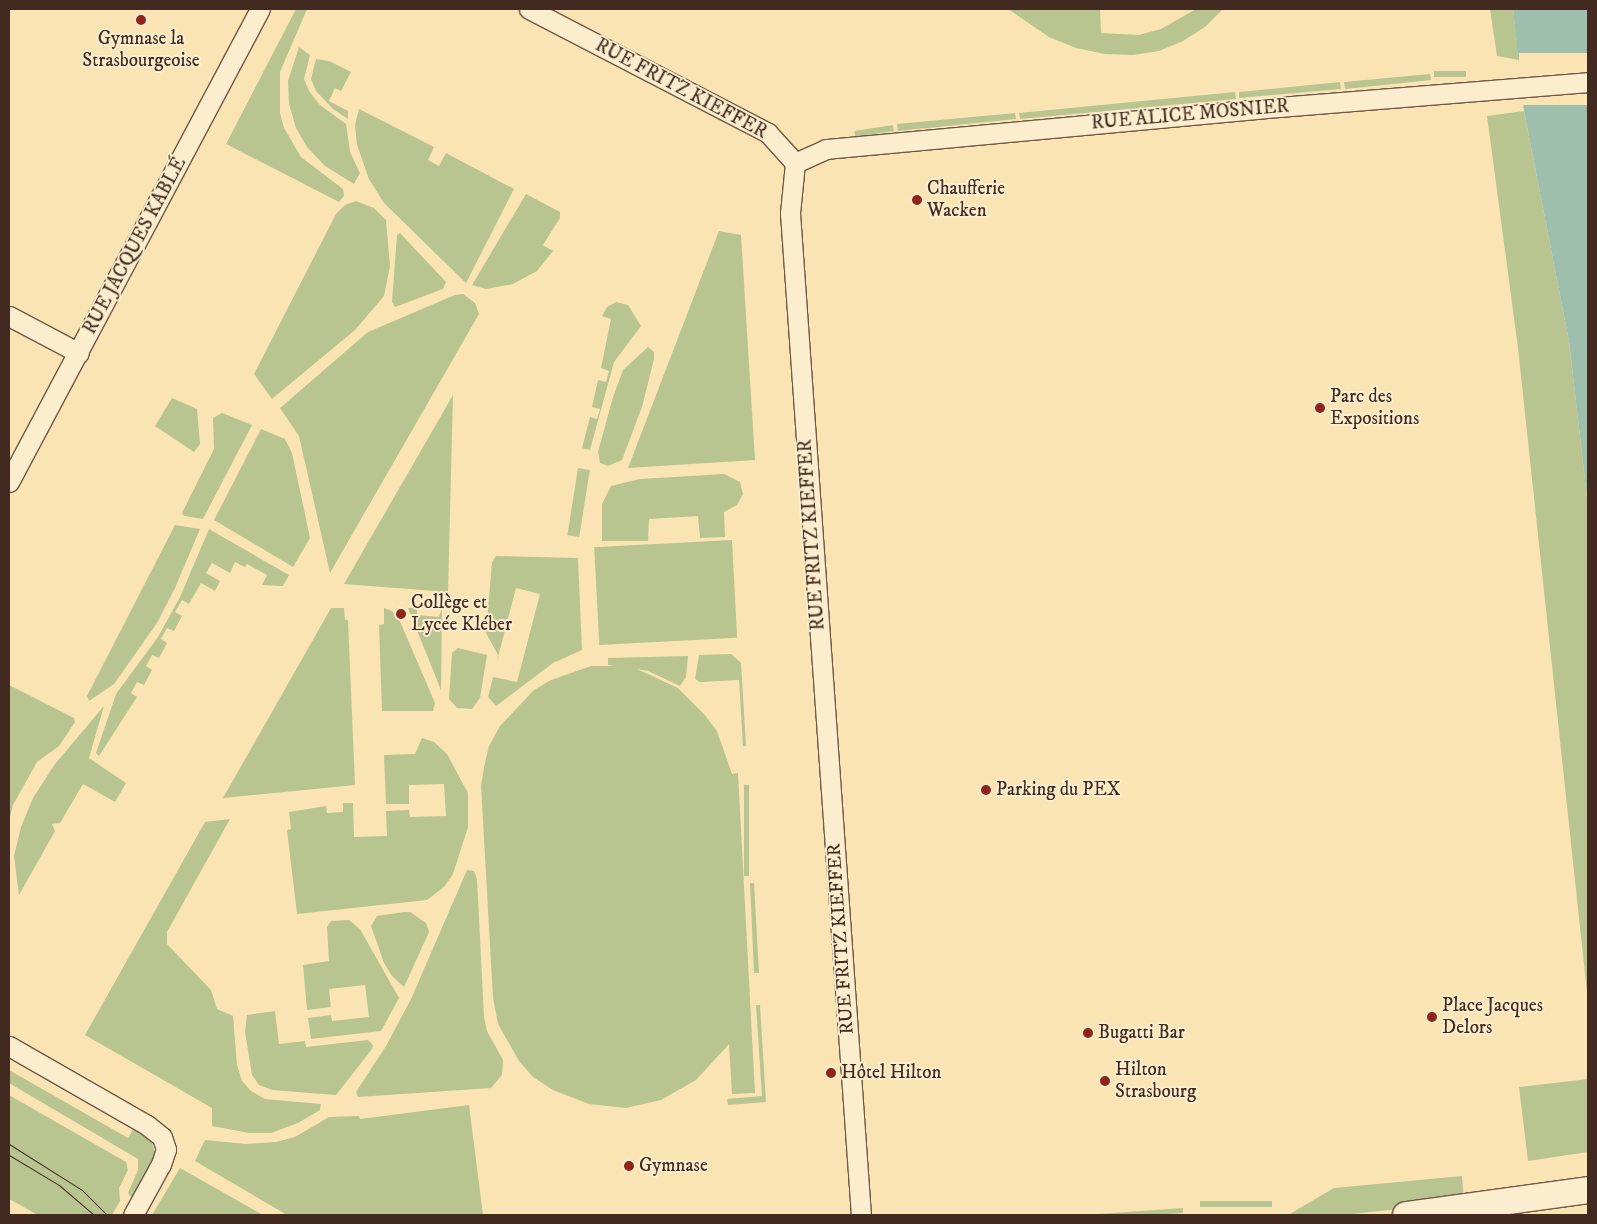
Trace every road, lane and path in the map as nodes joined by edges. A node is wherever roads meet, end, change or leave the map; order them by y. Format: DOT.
graph roads {
  1 [pos="260,9"];
  2 [pos="529,9"];
  3 [pos="1588,82"];
  4 [pos="795,163"];
  5 [pos="9,316"];
  6 [pos="79,353"];
  7 [pos="9,482"];
  8 [pos="9,1046"];
  9 [pos="1588,1190"];
  10 [pos="133,1215"];
  11 [pos="861,1215"];
  12 [pos="1406,1215"];
  1 -- 6 [label="street, RUE JACQUES KABLÉ"];
  2 -- 4 [label="street, RUE FRITZ KIEFFER"];
  3 -- 4 [label="street, RUE ALICE MOSNIER"];
  4 -- 11 [label="street, RUE FRITZ KIEFFER"];
  5 -- 6 [label="street"];
  6 -- 7 [label="street, RUE JACQUES KABLÉ"];
  8 -- 10 [label="street"];
  9 -- 12 [label="main road"];
}
